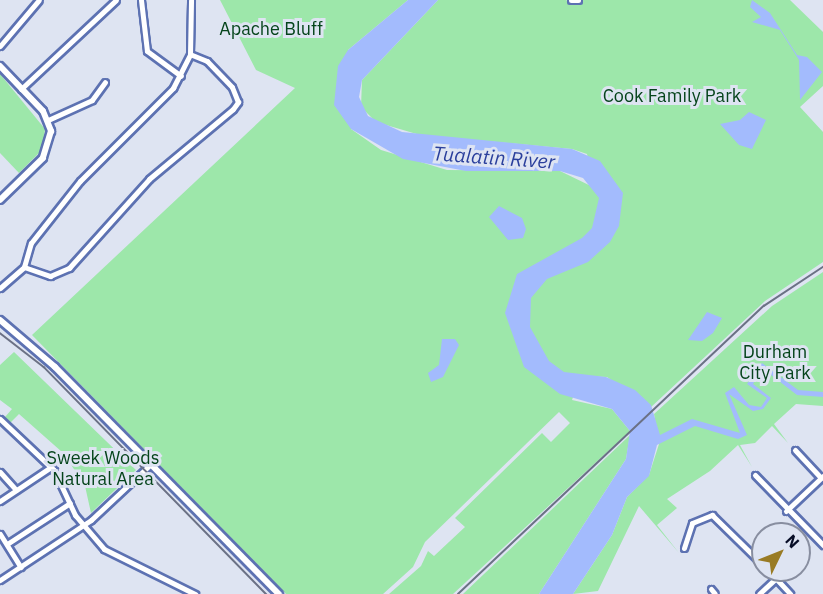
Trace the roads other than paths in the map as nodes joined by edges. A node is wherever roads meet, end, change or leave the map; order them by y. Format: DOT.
graph roads {
  1 [pos="39,0"];
  2 [pos="116,0"];
  3 [pos="141,0"];
  4 [pos="191,0"];
  5 [pos="571,0"];
  6 [pos="578,0"];
  7 [pos="0,46"];
  8 [pos="190,54"];
  9 [pos="0,66"];
  10 [pos="181,76"];
  11 [pos="105,82"];
  12 [pos="21,89"];
  13 [pos="48,120"];
  14 [pos="0,200"];
  15 [pos="24,267"];
  16 [pos="0,288"];
  17 [pos="0,321"];
  18 [pos="0,419"];
  19 [pos="795,450"];
  20 [pos="152,463"];
  21 [pos="51,467"];
  22 [pos="0,472"];
  23 [pos="755,475"];
  24 [pos="822,477"];
  25 [pos="16,490"];
  26 [pos="0,501"];
  27 [pos="70,503"];
  28 [pos="786,512"];
  29 [pos="83,525"];
  30 [pos="0,534"];
  31 [pos="7,544"];
  32 [pos="823,545"];
  33 [pos="684,548"];
  34 [pos="751,553"];
  35 [pos="21,567"];
  36 [pos="0,580"];
  37 [pos="772,582"];
  38 [pos="780,582"];
  39 [pos="195,594"];
  40 [pos="279,594"];
  41 [pos="759,594"];
  42 [pos="790,594"];
  1 -- 7 [label="street"];
  2 -- 12 [label="street"];
  3 -- 10 [label="street"];
  4 -- 8 [label="street"];
  5 -- 6 [label="street"];
  8 -- 10 [label="street"];
  8 -- 15 [label="street"];
  9 -- 12 [label="main road"];
  10 -- 15 [label="street"];
  11 -- 13 [label="street"];
  12 -- 13 [label="main road"];
  13 -- 14 [label="main road"];
  15 -- 16 [label="street"];
  17 -- 20 [label="main road"];
  18 -- 21 [label="street"];
  19 -- 24 [label="street"];
  20 -- 29 [label="street"];
  20 -- 40 [label="main road"];
  21 -- 25 [label="street"];
  21 -- 27 [label="street"];
  22 -- 25 [label="street"];
  23 -- 28 [label="street"];
  24 -- 28 [label="street"];
  25 -- 26 [label="street"];
  27 -- 29 [label="street"];
  27 -- 31 [label="street"];
  28 -- 32 [label="street"];
  29 -- 35 [label="street"];
  29 -- 39 [label="street"];
  30 -- 31 [label="street"];
  31 -- 35 [label="street"];
  33 -- 34 [label="street"];
  35 -- 36 [label="street"];
  37 -- 41 [label="street"];
  38 -- 42 [label="street"];
}
